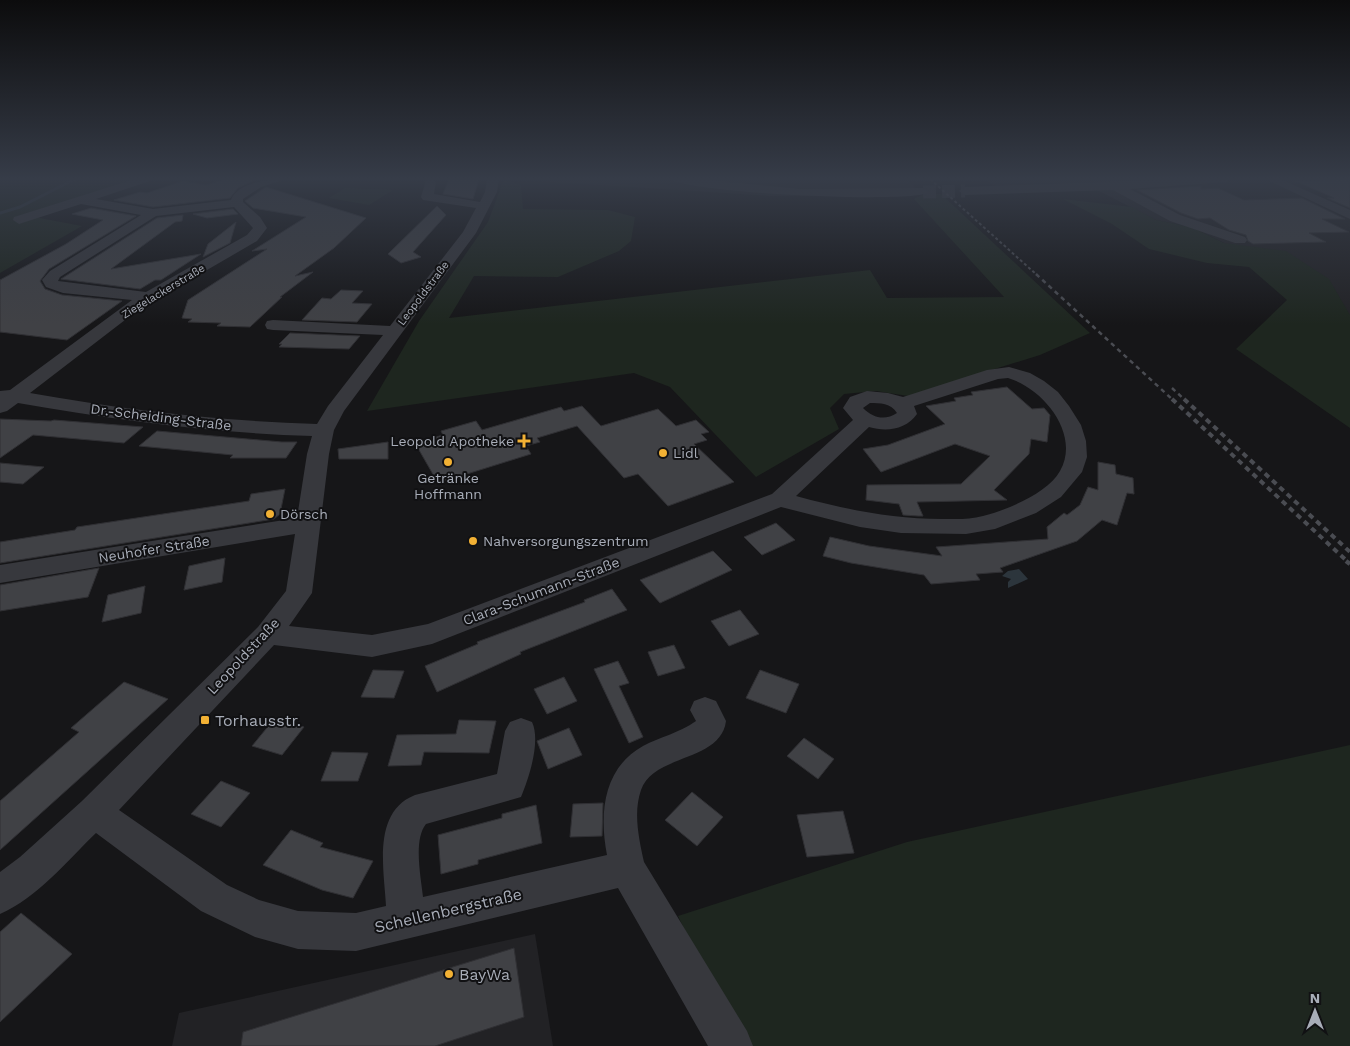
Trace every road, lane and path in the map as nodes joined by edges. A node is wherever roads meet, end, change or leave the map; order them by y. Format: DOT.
graph roads {
  1 [pos="129,228"];
  2 [pos="260,228"];
  3 [pos="471,228"];
  4 [pos="1204,228"];
  5 [pos="1240,240"];
  6 [pos="148,297"];
  7 [pos="273,325"];
  8 [pos="395,331"];
  9 [pos="5,399"];
  10 [pos="324,430"];
  11 [pos="780,499"];
  12 [pos="308,524"];
  13 [pos="0,574"];
  14 [pos="268,634"];
  15 [pos="705,710"];
  16 [pos="521,730"];
  17 [pos="94,812"];
  18 [pos="627,868"];
  19 [pos="0,895"];
  20 [pos="406,920"];
  21 [pos="732,1046"];
  1 -- 6 [label="street"];
  2 -- 6 [label="street, Ziegelackerstraße"];
  3 -- 8 [label="street, Leopoldstraße"];
  4 -- 5 [label="street"];
  6 -- 9 [label="street, Ziegelackerstraße"];
  7 -- 8 [label="street, Leopoldstraße"];
  8 -- 10 [label="street, Leopoldstraße"];
  9 -- 10 [label="street, Dr.-Scheiding-Straße"];
  10 -- 12 [label="street, Leopoldstraße"];
  11 -- 11 [label="street, Clara-Schumann-Straße"];
  11 -- 14 [label="street, Clara-Schumann-Straße"];
  12 -- 13 [label="street, Neuhofer Straße"];
  12 -- 14 [label="street, Leopoldstraße"];
  14 -- 17 [label="street, Leopoldstraße"];
  15 -- 18 [label="street"];
  16 -- 20 [label="street"];
  17 -- 19 [label="street, Leopoldstraße"];
  17 -- 20 [label="street, Schellenbergstraße"];
  18 -- 20 [label="street, Schellenbergstraße"];
  18 -- 21 [label="street"];
}
